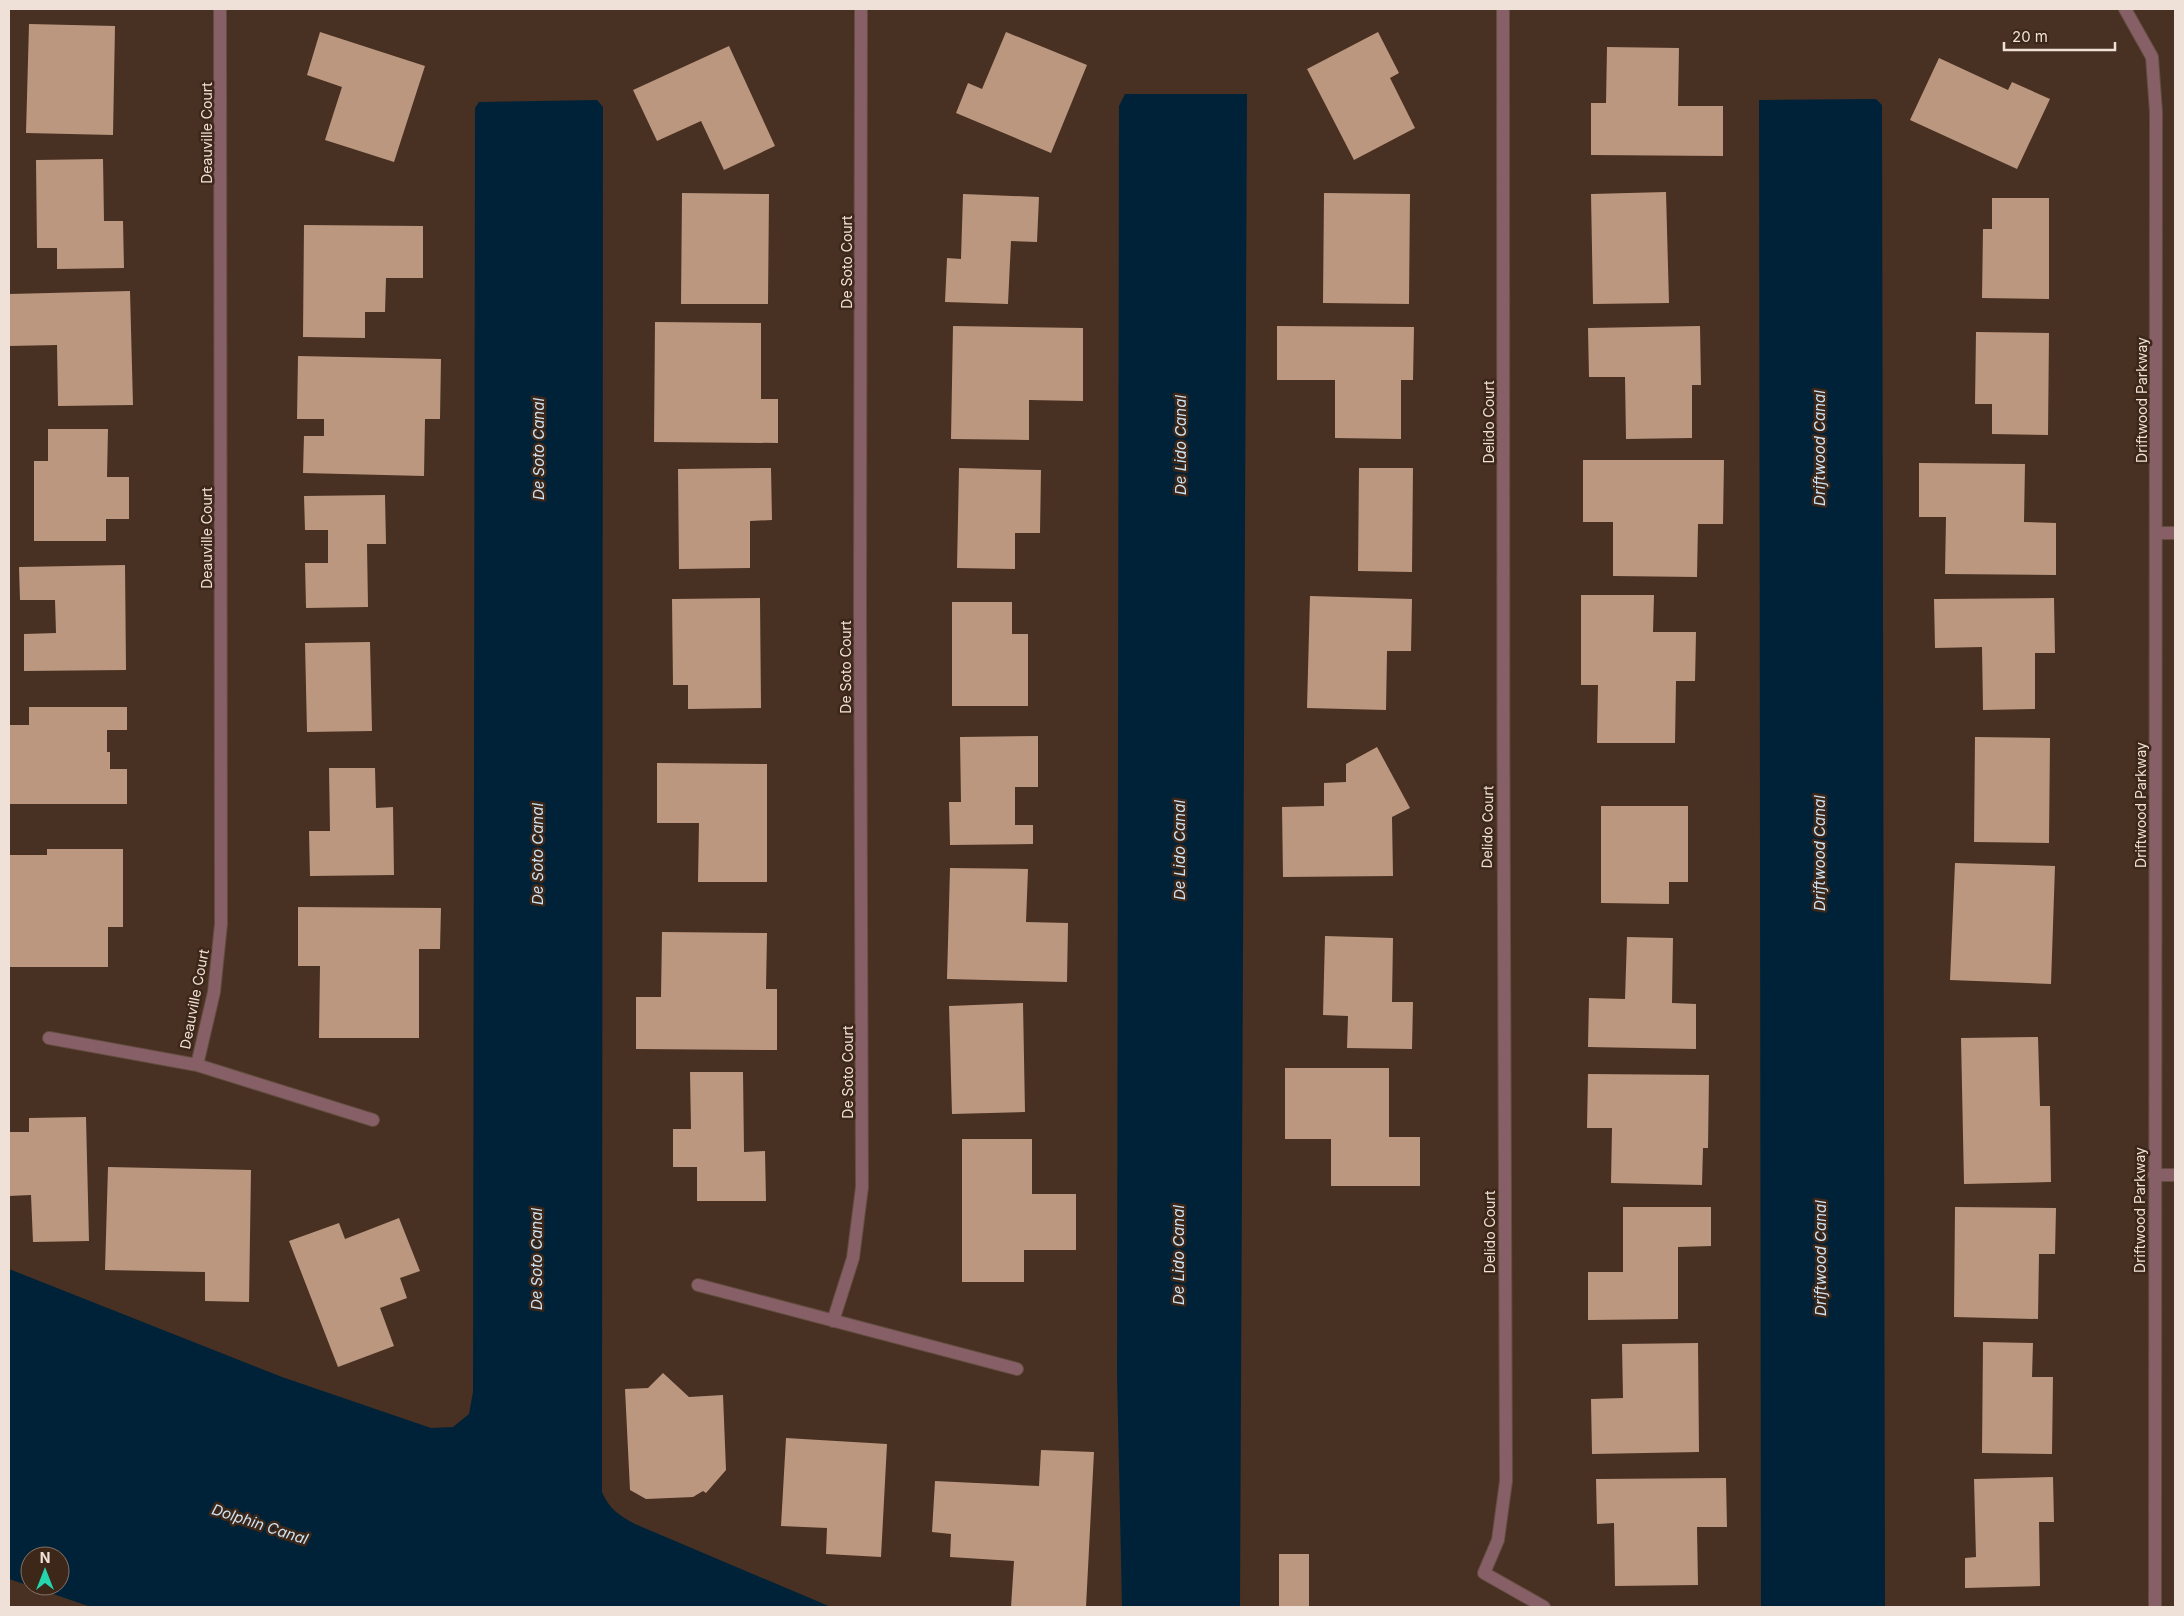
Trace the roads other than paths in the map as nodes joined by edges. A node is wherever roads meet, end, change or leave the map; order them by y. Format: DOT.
graph roads {
  1 [pos="220,9"];
  2 [pos="861,9"];
  3 [pos="1503,9"];
  4 [pos="2125,9"];
  5 [pos="2156,533"];
  6 [pos="2175,533"];
  7 [pos="49,1038"];
  8 [pos="197,1065"];
  9 [pos="373,1120"];
  10 [pos="2154,1175"];
  11 [pos="2175,1175"];
  12 [pos="698,1285"];
  13 [pos="832,1321"];
  14 [pos="1017,1369"];
  15 [pos="1544,1607"];
  16 [pos="2155,1607"];
  1 -- 8 [label="street, Deauville Court"];
  2 -- 13 [label="street, De Soto Court"];
  3 -- 15 [label="street, Delido Court"];
  4 -- 5 [label="street, Driftwood Parkway"];
  5 -- 6 [label="street"];
  5 -- 10 [label="street, Driftwood Parkway"];
  7 -- 8 [label="street, Deauville Court"];
  8 -- 9 [label="street, Deauville Court"];
  10 -- 11 [label="street"];
  10 -- 16 [label="street, Driftwood Parkway"];
  12 -- 13 [label="street"];
  13 -- 14 [label="street"];
}
